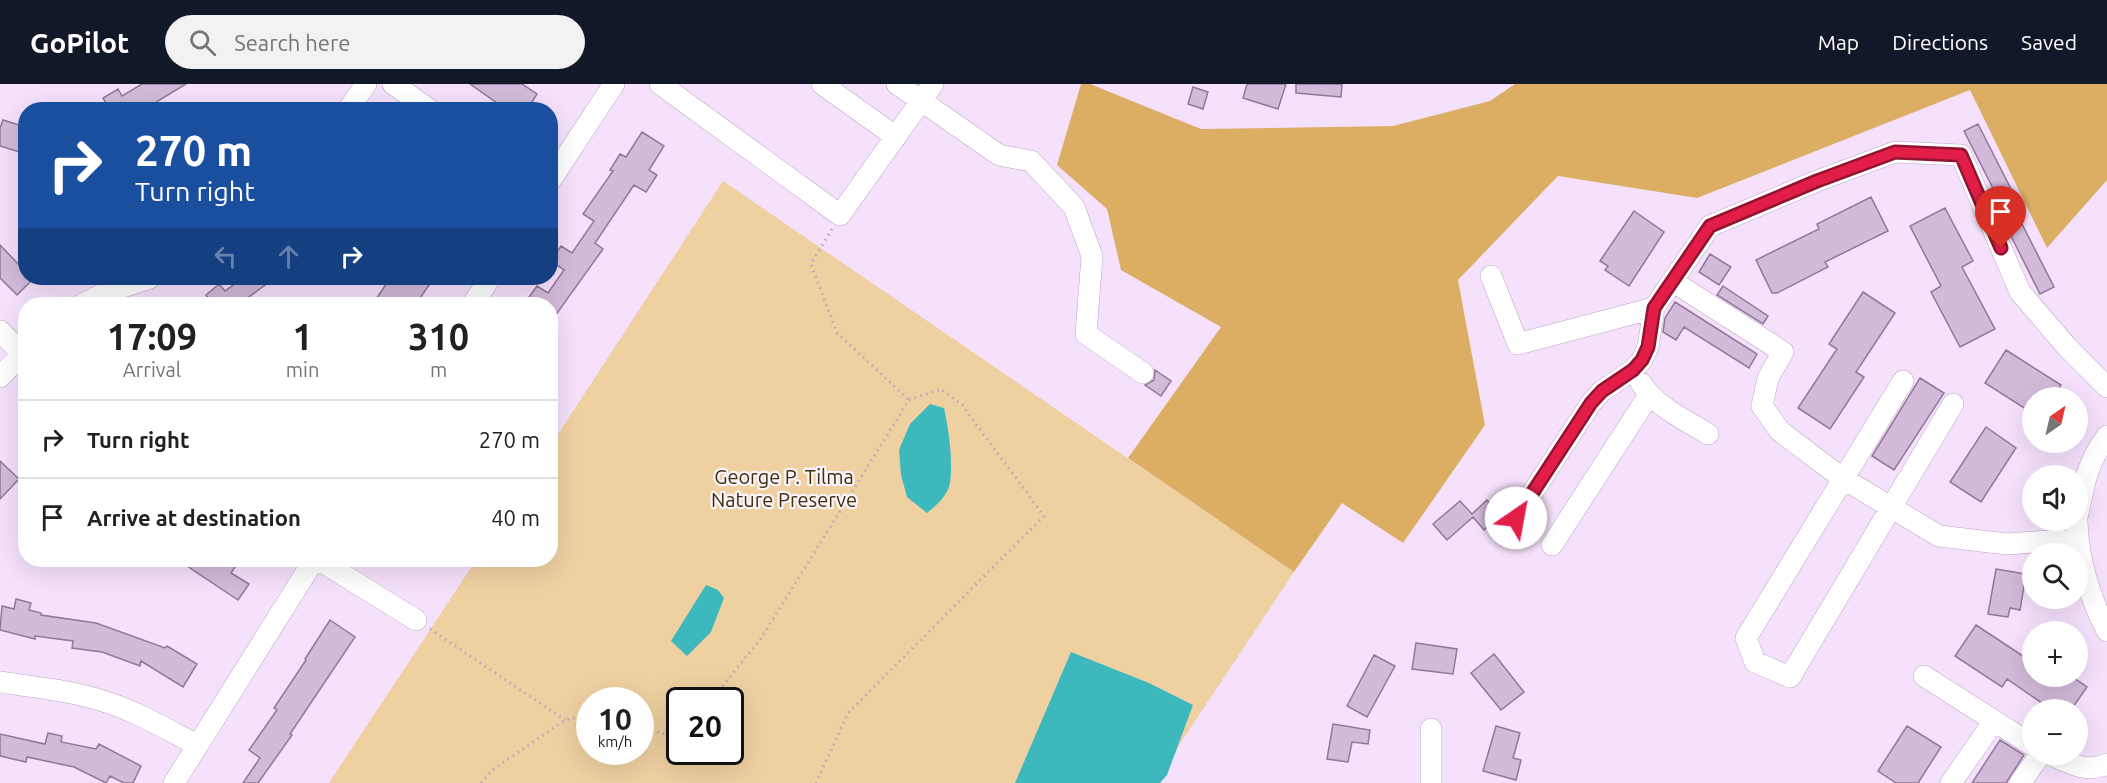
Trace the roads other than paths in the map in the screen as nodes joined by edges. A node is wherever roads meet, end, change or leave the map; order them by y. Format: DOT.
graph roads {
  1 [pos="366,84"];
  2 [pos="393,84"];
  3 [pos="660,84"];
  4 [pos="822,84"];
  5 [pos="897,84"];
  6 [pos="927,92"];
  7 [pos="609,93"];
  8 [pos="354,102"];
  9 [pos="419,102"];
  10 [pos="896,137"];
  11 [pos="558,169"];
  12 [pos="1491,276"];
  13 [pos="1672,281"];
  14 [pos="128,285"];
  15 [pos="96,297"];
  16 [pos="1654,308"];
  17 [pos="0,331"];
  18 [pos="18,348"];
  19 [pos="18,360"];
  20 [pos="1633,370"];
  21 [pos="1143,373"];
  22 [pos="0,377"];
  23 [pos="1903,381"];
  24 [pos="2107,387"];
  25 [pos="1649,395"];
  26 [pos="1953,404"];
  27 [pos="1708,434"];
  28 [pos="2107,436"];
  29 [pos="2088,470"];
  30 [pos="1842,478"];
  31 [pos="1891,507"];
  32 [pos="1516,518"];
  33 [pos="2073,531"];
  34 [pos="2078,531"];
  35 [pos="1552,545"];
  36 [pos="310,567"];
  37 [pos="330,567"];
  38 [pos="416,620"];
  39 [pos="2107,630"];
  40 [pos="1924,676"];
  41 [pos="0,682"];
  42 [pos="1994,721"];
  43 [pos="1431,729"];
  44 [pos="2022,739"];
  45 [pos="197,745"];
  46 [pos="2033,765"];
  47 [pos="2076,765"];
  48 [pos="2106,769"];
  49 [pos="174,783"];
  50 [pos="1431,783"];
  51 [pos="1951,783"];
  52 [pos="2020,783"];
  1 -- 8 [label="street"];
  2 -- 9 [label="street"];
  3 -- 10 [label="street"];
  4 -- 10 [label="street"];
  5 -- 6 [label="street"];
  6 -- 10 [label="street"];
  6 -- 21 [label="street"];
  7 -- 11 [label="street"];
  12 -- 16 [label="street"];
  13 -- 16 [label="street"];
  13 -- 24 [label="street"];
  13 -- 30 [label="street"];
  14 -- 15 [label="street"];
  16 -- 20 [label="street"];
  17 -- 18 [label="street"];
  19 -- 22 [label="street"];
  20 -- 25 [label="street"];
  20 -- 32 [label="street"];
  23 -- 30 [label="street"];
  25 -- 27 [label="street"];
  25 -- 35 [label="street"];
  26 -- 31 [label="street"];
  28 -- 29 [label="street"];
  30 -- 31 [label="street"];
  30 -- 31 [label="street"];
  31 -- 33 [label="street"];
  34 -- 39 [label="street"];
  36 -- 45 [label="street"];
  37 -- 38 [label="street"];
  40 -- 42 [label="street"];
  41 -- 45 [label="street"];
  42 -- 44 [label="street"];
  42 -- 51 [label="street"];
  43 -- 50 [label="street"];
  45 -- 49 [label="street"];
  46 -- 52 [label="street"];
  47 -- 48 [label="street"];
}
